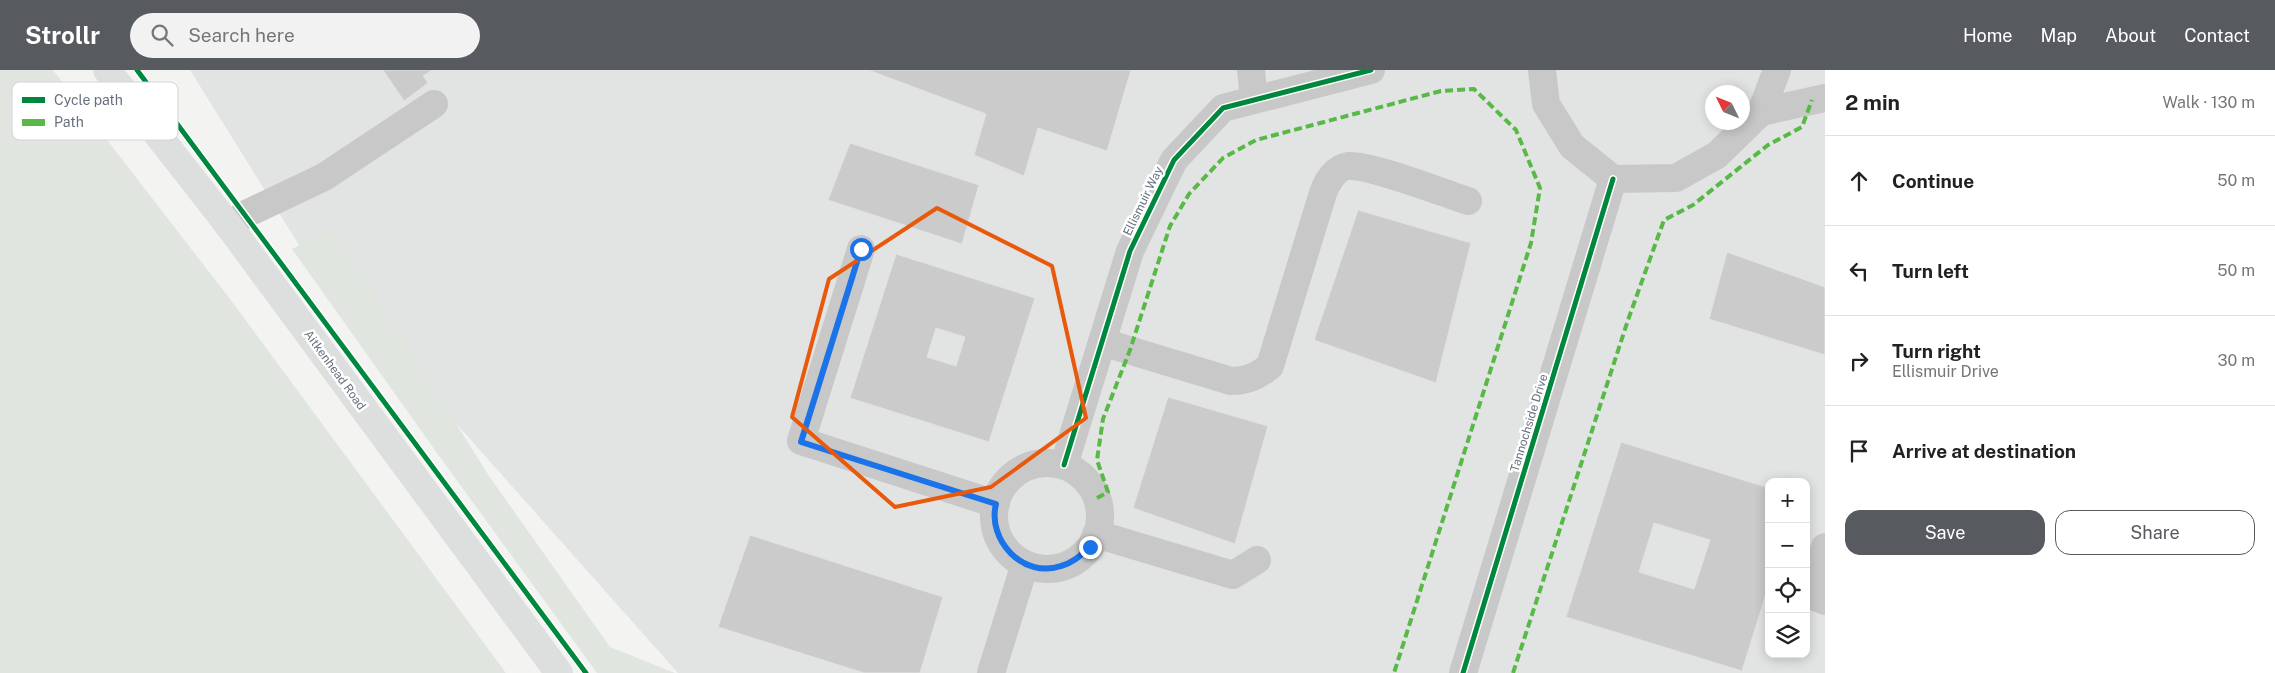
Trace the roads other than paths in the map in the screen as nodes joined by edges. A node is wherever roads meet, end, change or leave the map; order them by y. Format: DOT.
graph roads {
  1 [pos="107,70"];
  2 [pos="1251,70"];
  3 [pos="1371,70"];
  4 [pos="1542,70"];
  5 [pos="1777,70"];
  6 [pos="116,82"];
  7 [pos="1825,98"];
  8 [pos="1254,100"];
  9 [pos="434,104"];
  10 [pos="1761,112"];
  11 [pos="162,140"];
  12 [pos="1613,179"];
  13 [pos="1468,201"];
  14 [pos="230,226"];
  15 [pos="861,249"];
  16 [pos="1102,342"];
  17 [pos="1064,465"];
  18 [pos="996,504"];
  19 [pos="1096,534"];
  20 [pos="1825,547"];
  21 [pos="1258,560"];
  22 [pos="1025,564"];
  23 [pos="1813,600"];
  24 [pos="559,673"];
  25 [pos="991,673"];
  26 [pos="1463,673"];
  1 -- 6 [label="main road, Aitkenhead Road"];
  2 -- 8 [label="street"];
  3 -- 8 [label="street, Ellismuir Way"];
  4 -- 12 [label="street"];
  5 -- 10 [label="street"];
  7 -- 10 [label="street"];
  8 -- 16 [label="street, Ellismuir Way"];
  9 -- 14 [label="street"];
  10 -- 12 [label="street"];
  11 -- 14 [label="main road, Aitkenhead Road"];
  12 -- 26 [label="street, Tannochside Drive"];
  13 -- 16 [label="street"];
  14 -- 24 [label="main road, Aitkenhead Road"];
  15 -- 18 [label="street"];
  16 -- 17 [label="street, Ellismuir Way"];
  17 -- 18 [label="street"];
  17 -- 19 [label="street"];
  18 -- 22 [label="street"];
  19 -- 21 [label="street"];
  19 -- 22 [label="street"];
  20 -- 23 [label="street"];
  22 -- 25 [label="street"];
}
